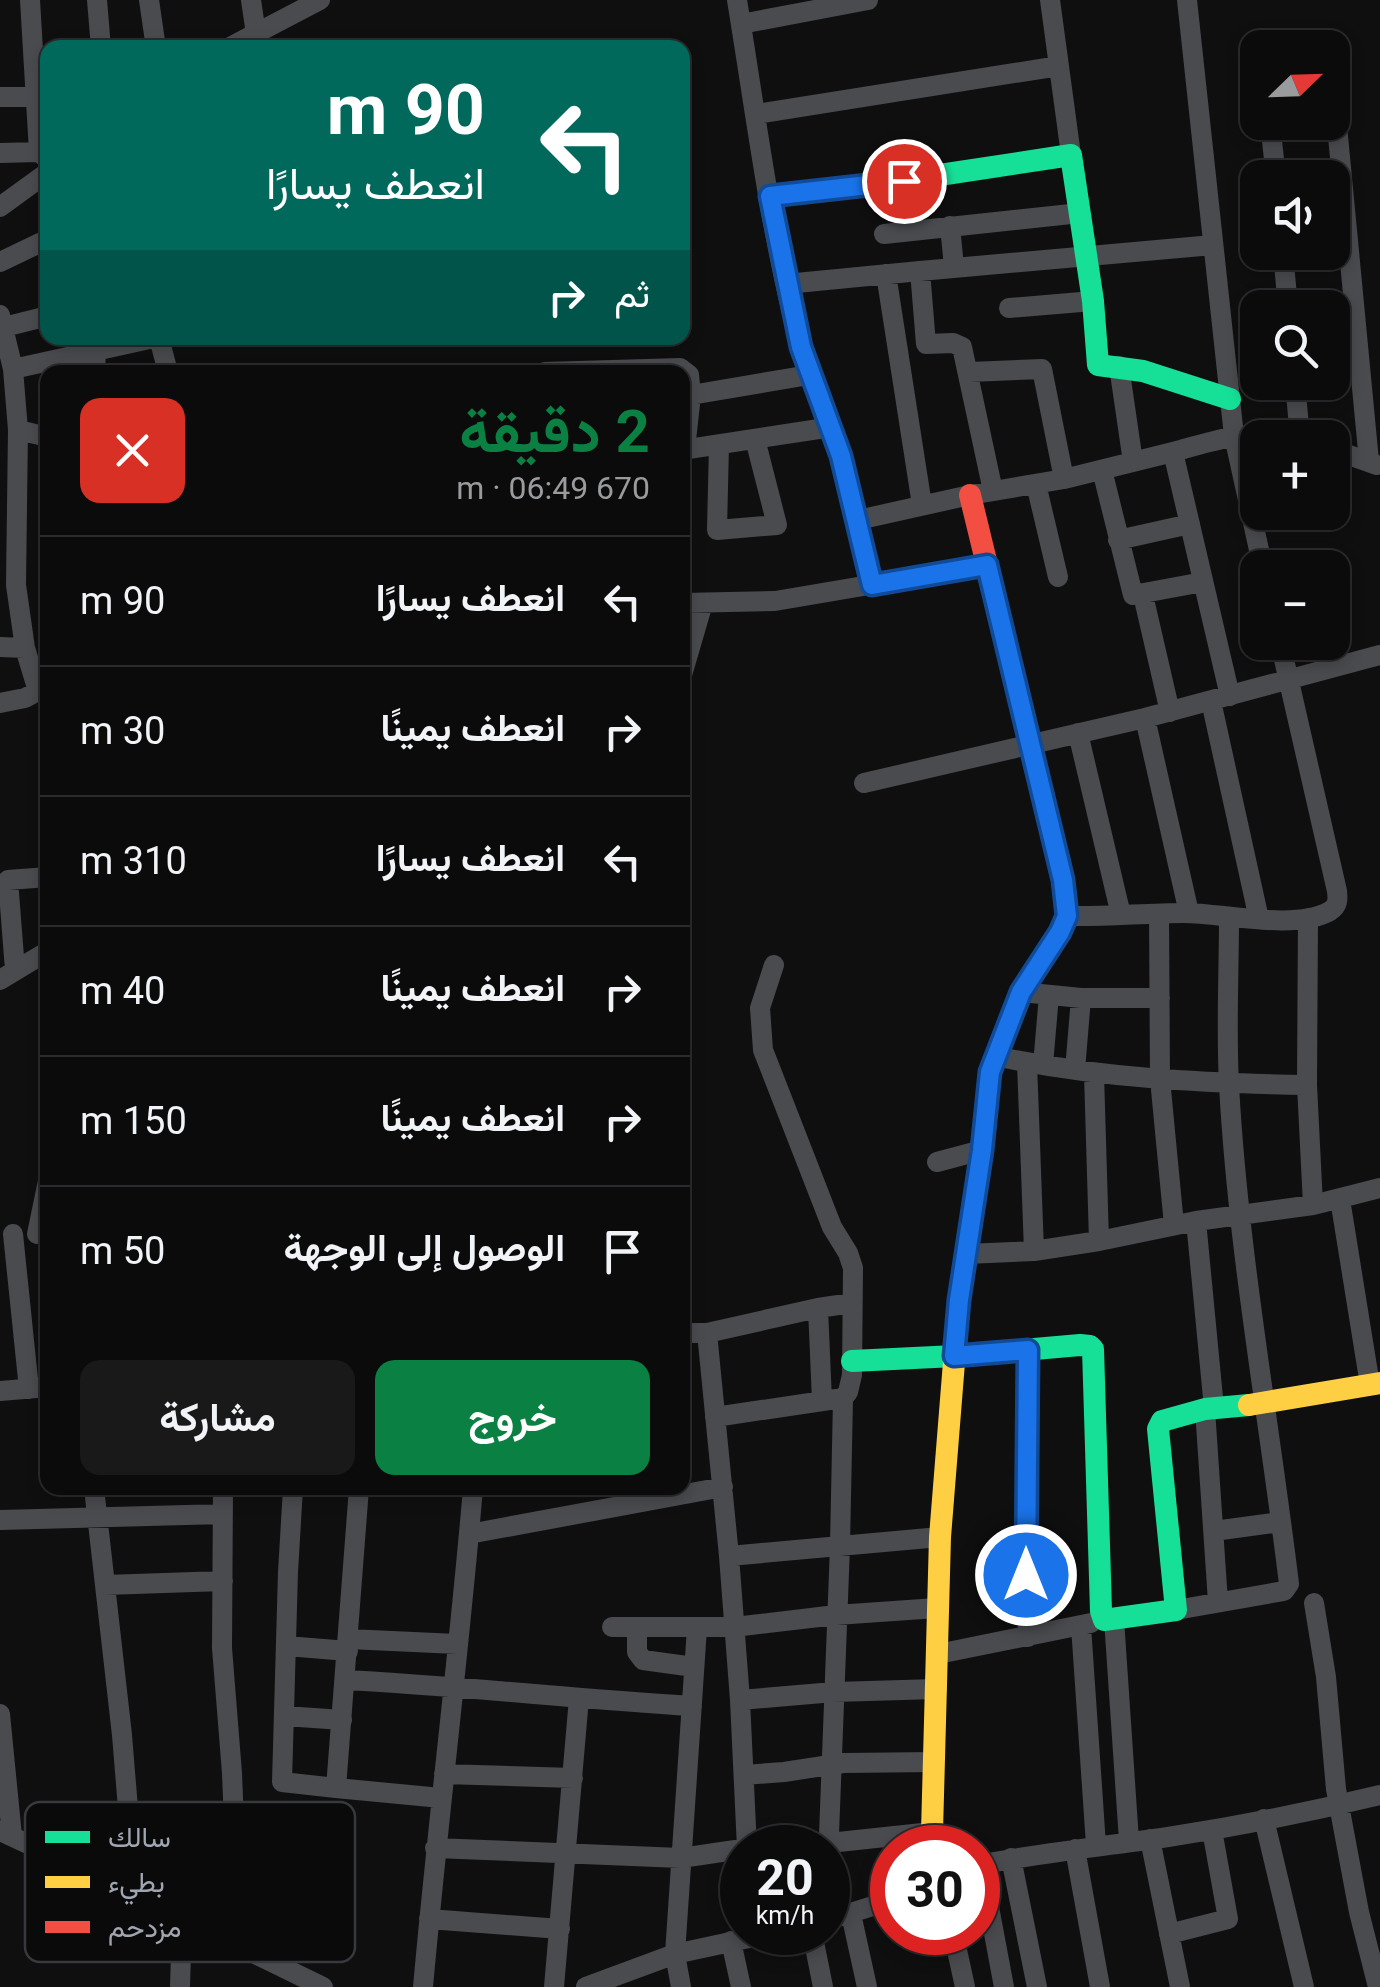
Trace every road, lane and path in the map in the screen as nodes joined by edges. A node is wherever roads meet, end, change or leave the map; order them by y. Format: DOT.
graph roads {
  1 [pos="30,0"];
  2 [pos="97,0"];
  3 [pos="148,0"];
  4 [pos="250,0"];
  5 [pos="320,0"];
  6 [pos="738,0"];
  7 [pos="868,0"];
  8 [pos="1050,0"];
  9 [pos="1186,0"];
  10 [pos="845,2"];
  11 [pos="742,24"];
  12 [pos="265,30"];
  13 [pos="101,40"];
  14 [pos="155,40"];
  15 [pos="244,40"];
  16 [pos="274,40"];
  17 [pos="1059,66"];
  18 [pos="0,97"];
  19 [pos="34,97"];
  20 [pos="756,114"];
  21 [pos="40,135"];
  22 [pos="1339,140"];
  23 [pos="0,153"];
  24 [pos="1071,154"];
  25 [pos="40,160"];
  26 [pos="40,165"];
  27 [pos="770,196"];
  28 [pos="0,207"];
  29 [pos="1080,213"];
  30 [pos="950,226"];
  31 [pos="884,234"];
  32 [pos="40,242"];
  33 [pos="1213,244"];
  34 [pos="1086,258"];
  35 [pos="0,262"];
  36 [pos="954,267"];
  37 [pos="920,271"];
  38 [pos="886,274"];
  39 [pos="786,284"];
  40 [pos="1092,301"];
  41 [pos="1009,308"];
  42 [pos="40,317"];
  43 [pos="2,321"];
  44 [pos="926,344"];
  45 [pos="138,345"];
  46 [pos="898,345"];
  47 [pos="95,362"];
  48 [pos="60,365"];
  49 [pos="1119,366"];
  50 [pos="40,367"];
  51 [pos="13,369"];
  52 [pos="969,372"];
  53 [pos="810,375"];
  54 [pos="690,385"];
  55 [pos="691,395"];
  56 [pos="1230,400"];
  57 [pos="690,403"];
  58 [pos="8,408"];
  59 [pos="832,427"];
  60 [pos="18,430"];
  61 [pos="40,435"];
  62 [pos="1240,435"];
  63 [pos="1234,436"];
  64 [pos="755,439"];
  65 [pos="719,445"];
  66 [pos="690,449"];
  67 [pos="1173,452"];
  68 [pos="1350,455"];
  69 [pos="1133,462"];
  70 [pos="1374,464"];
  71 [pos="1102,470"];
  72 [pos="1064,480"];
  73 [pos="1036,484"];
  74 [pos="981,493"];
  75 [pos="922,505"];
  76 [pos="858,520"];
  77 [pos="1190,524"];
  78 [pos="1118,540"];
  79 [pos="1260,550"];
  80 [pos="987,565"];
  81 [pos="1058,577"];
  82 [pos="1204,582"];
  83 [pos="872,585"];
  84 [pos="1143,594"];
  85 [pos="693,603"];
  86 [pos="0,648"];
  87 [pos="25,648"];
  88 [pos="1380,655"];
  89 [pos="1283,660"];
  90 [pos="1287,679"];
  91 [pos="1220,698"];
  92 [pos="0,703"];
  93 [pos="1170,712"];
  94 [pos="1144,718"];
  95 [pos="1078,733"];
  96 [pos="1030,745"];
  97 [pos="864,783"];
  98 [pos="40,877"];
  99 [pos="4,893"];
  100 [pos="1189,913"];
  101 [pos="1159,914"];
  102 [pos="1121,915"];
  103 [pos="1067,916"];
  104 [pos="1229,917"];
  105 [pos="1259,918"];
  106 [pos="1308,918"];
  107 [pos="40,956"];
  108 [pos="774,965"];
  109 [pos="7,975"];
  110 [pos="1021,992"];
  111 [pos="1049,995"];
  112 [pos="1081,998"];
  113 [pos="1160,998"];
  114 [pos="995,1056"];
  115 [pos="1035,1064"];
  116 [pos="1084,1072"];
  117 [pos="1160,1080"];
  118 [pos="1229,1084"];
  119 [pos="1307,1085"];
  120 [pos="982,1150"];
  121 [pos="937,1162"];
  122 [pos="1380,1188"];
  123 [pos="1340,1198"];
  124 [pos="1313,1205"];
  125 [pos="1241,1215"];
  126 [pos="1196,1221"];
  127 [pos="1174,1225"];
  128 [pos="6,1234"];
  129 [pos="40,1234"];
  130 [pos="1099,1241"];
  131 [pos="1034,1251"];
  132 [pos="966,1254"];
  133 [pos="852,1304"];
  134 [pos="818,1308"];
  135 [pos="690,1333"];
  136 [pos="707,1334"];
  137 [pos="1028,1350"];
  138 [pos="954,1356"];
  139 [pos="852,1361"];
  140 [pos="1375,1384"];
  141 [pos="38,1388"];
  142 [pos="0,1392"];
  143 [pos="833,1400"];
  144 [pos="1264,1404"];
  145 [pos="1210,1409"];
  146 [pos="715,1418"];
  147 [pos="724,1486"];
  148 [pos="690,1490"];
  149 [pos="95,1495"];
  150 [pos="223,1495"];
  151 [pos="293,1495"];
  152 [pos="359,1495"];
  153 [pos="473,1495"];
  154 [pos="642,1495"];
  155 [pos="223,1514"];
  156 [pos="97,1516"];
  157 [pos="0,1520"];
  158 [pos="1281,1522"];
  159 [pos="1214,1531"];
  160 [pos="469,1534"];
  161 [pos="940,1536"];
  162 [pos="840,1546"];
  163 [pos="729,1556"];
  164 [pos="223,1582"];
  165 [pos="105,1585"];
  166 [pos="1218,1602"];
  167 [pos="1314,1603"];
  168 [pos="937,1608"];
  169 [pos="1176,1610"];
  170 [pos="836,1615"];
  171 [pos="1099,1622"];
  172 [pos="612,1627"];
  173 [pos="734,1627"];
  174 [pos="637,1628"];
  175 [pos="697,1628"];
  176 [pos="1028,1637"];
  177 [pos="458,1644"];
  178 [pos="348,1645"];
  179 [pos="286,1646"];
  180 [pos="938,1654"];
  181 [pos="694,1667"];
  182 [pos="345,1680"];
  183 [pos="454,1686"];
  184 [pos="936,1689"];
  185 [pos="834,1692"];
  186 [pos="580,1698"];
  187 [pos="740,1700"];
  188 [pos="692,1706"];
  189 [pos="0,1714"];
  190 [pos="285,1716"];
  191 [pos="342,1720"];
  192 [pos="934,1762"];
  193 [pos="830,1766"];
  194 [pos="444,1774"];
  195 [pos="744,1775"];
  196 [pos="573,1778"];
  197 [pos="336,1788"];
  198 [pos="1380,1795"];
  199 [pos="442,1798"];
  200 [pos="128,1802"];
  201 [pos="233,1802"];
  202 [pos="1340,1805"];
  203 [pos="1264,1820"];
  204 [pos="744,1825"];
  205 [pos="829,1825"];
  206 [pos="933,1825"];
  207 [pos="1212,1830"];
  208 [pos="6,1834"];
  209 [pos="1140,1840"];
  210 [pos="1085,1847"];
  211 [pos="435,1848"];
  212 [pos="720,1852"];
  213 [pos="567,1853"];
  214 [pos="681,1858"];
  215 [pos="1010,1858"];
  216 [pos="1000,1860"];
  217 [pos="870,1908"];
  218 [pos="851,1914"];
  219 [pos="429,1919"];
  220 [pos="560,1929"];
  221 [pos="1169,1934"];
  222 [pos="720,1944"];
  223 [pos="675,1954"];
  224 [pos="743,1955"];
  225 [pos="817,1955"];
  226 [pos="957,1955"];
  227 [pos="997,1955"];
  228 [pos="181,1962"];
  229 [pos="272,1962"];
  230 [pos="612,1982"];
  231 [pos="180,1987"];
  232 [pos="323,1987"];
  233 [pos="423,1987"];
  234 [pos="554,1987"];
  235 [pos="586,1987"];
  236 [pos="681,1987"];
  237 [pos="741,1987"];
  238 [pos="823,1987"];
  239 [pos="868,1987"];
  240 [pos="965,1987"];
  241 [pos="1004,1987"];
  242 [pos="1038,1987"];
  243 [pos="1100,1987"];
  244 [pos="1180,1987"];
  245 [pos="1304,1987"];
  246 [pos="1378,1987"];
  1 -- 19 [label="street"];
  2 -- 13 [label="street"];
  3 -- 14 [label="street"];
  4 -- 12 [label="street"];
  5 -- 12 [label="street"];
  6 -- 11 [label="street"];
  7 -- 10 [label="street"];
  8 -- 17 [label="street"];
  9 -- 33 [label="street"];
  10 -- 11 [label="street"];
  11 -- 20 [label="street"];
  12 -- 15 [label="street"];
  12 -- 16 [label="street"];
  17 -- 20 [label="street"];
  17 -- 24 [label="street"];
  18 -- 19 [label="street"];
  19 -- 21 [label="street"];
  20 -- 27 [label="street"];
  22 -- 70 [label="street"];
  23 -- 25 [label="street"];
  24 -- 27 [label="street"];
  24 -- 29 [label="street"];
  26 -- 28 [label="street"];
  27 -- 39 [label="street"];
  29 -- 30 [label="street"];
  29 -- 34 [label="street"];
  30 -- 31 [label="street"];
  30 -- 36 [label="street"];
  32 -- 35 [label="street"];
  33 -- 34 [label="street"];
  33 -- 56 [label="street"];
  34 -- 36 [label="street"];
  34 -- 40 [label="street"];
  36 -- 37 [label="street"];
  37 -- 38 [label="street"];
  37 -- 44 [label="street"];
  38 -- 39 [label="street"];
  38 -- 46 [label="street"];
  39 -- 53 [label="street"];
  40 -- 41 [label="street"];
  40 -- 49 [label="street"];
  42 -- 43 [label="street"];
  43 -- 51 [label="street"];
  44 -- 46 [label="street"];
  44 -- 52 [label="street"];
  45 -- 47 [label="street"];
  46 -- 75 [label="street"];
  47 -- 48 [label="street"];
  49 -- 56 [label="street"];
  49 -- 69 [label="street"];
  50 -- 51 [label="street"];
  51 -- 58 [label="street"];
  52 -- 72 [label="street"];
  52 -- 74 [label="street"];
  53 -- 55 [label="street"];
  53 -- 59 [label="street"];
  54 -- 55 [label="street"];
  55 -- 57 [label="street"];
  56 -- 63 [label="street"];
  58 -- 60 [label="street"];
  59 -- 64 [label="street"];
  59 -- 76 [label="street"];
  60 -- 61 [label="street"];
  60 -- 87 [label="street"];
  62 -- 63 [label="street"];
  63 -- 67 [label="street"];
  63 -- 79 [label="street"];
  64 -- 65 [label="street"];
  64 -- 65 [label="street"];
  65 -- 66 [label="street"];
  67 -- 69 [label="street"];
  67 -- 77 [label="street"];
  68 -- 70 [label="street"];
  69 -- 71 [label="street"];
  71 -- 72 [label="street"];
  71 -- 78 [label="street"];
  72 -- 73 [label="street"];
  73 -- 74 [label="street"];
  73 -- 81 [label="street"];
  74 -- 75 [label="street"];
  74 -- 80 [label="street"];
  75 -- 76 [label="street"];
  76 -- 83 [label="street"];
  77 -- 78 [label="street"];
  77 -- 82 [label="street"];
  78 -- 84 [label="street"];
  80 -- 83 [label="street"];
  80 -- 96 [label="street"];
  82 -- 84 [label="street"];
  82 -- 91 [label="street"];
  83 -- 85 [label="street"];
  84 -- 93 [label="street"];
  86 -- 87 [label="street"];
  87 -- 92 [label="street"];
  88 -- 90 [label="street"];
  89 -- 90 [label="street"];
  90 -- 91 [label="street"];
  90 -- 106 [label="street"];
  91 -- 93 [label="street"];
  91 -- 105 [label="street"];
  93 -- 94 [label="street"];
  94 -- 95 [label="street"];
  94 -- 100 [label="street"];
  95 -- 96 [label="street"];
  95 -- 102 [label="street"];
  96 -- 97 [label="street"];
  96 -- 103 [label="street"];
  98 -- 99 [label="street"];
  99 -- 109 [label="street"];
  100 -- 101 [label="street"];
  100 -- 104 [label="street"];
  101 -- 102 [label="street"];
  101 -- 113 [label="street"];
  102 -- 103 [label="street"];
  103 -- 110 [label="street"];
  104 -- 105 [label="street"];
  104 -- 118 [label="street"];
  105 -- 106 [label="street"];
  106 -- 119 [label="street"];
  107 -- 109 [label="street"];
  108 -- 133 [label="street"];
  110 -- 111 [label="street"];
  110 -- 114 [label="street"];
  111 -- 112 [label="street"];
  111 -- 115 [label="street"];
  112 -- 113 [label="street"];
  112 -- 116 [label="street"];
  113 -- 117 [label="street"];
  114 -- 115 [label="street"];
  114 -- 120 [label="street"];
  115 -- 116 [label="street"];
  115 -- 131 [label="street"];
  116 -- 117 [label="street"];
  116 -- 130 [label="street"];
  117 -- 118 [label="street"];
  117 -- 127 [label="street"];
  118 -- 119 [label="street"];
  118 -- 125 [label="street"];
  119 -- 124 [label="street"];
  120 -- 121 [label="street"];
  120 -- 132 [label="street"];
  122 -- 123 [label="street"];
  123 -- 124 [label="street"];
  123 -- 140 [label="street"];
  124 -- 125 [label="street"];
  125 -- 126 [label="street"];
  125 -- 144 [label="street"];
  126 -- 127 [label="street"];
  126 -- 145 [label="street"];
  127 -- 130 [label="street"];
  128 -- 129 [label="street"];
  128 -- 141 [label="street"];
  130 -- 131 [label="street"];
  131 -- 132 [label="street"];
  132 -- 138 [label="street"];
  133 -- 134 [label="street"];
  133 -- 139 [label="street"];
  134 -- 136 [label="street"];
  134 -- 143 [label="street"];
  135 -- 136 [label="street"];
  136 -- 146 [label="street"];
  137 -- 138 [label="street"];
  137 -- 171 [label="street"];
  137 -- 176 [label="street"];
  138 -- 139 [label="street"];
  138 -- 161 [label="street"];
  139 -- 143 [label="street"];
  140 -- 144 [label="street"];
  141 -- 142 [label="street"];
  143 -- 146 [label="street"];
  143 -- 162 [label="street"];
  144 -- 145 [label="street"];
  144 -- 158 [label="street"];
  145 -- 159 [label="street"];
  145 -- 169 [label="street"];
  146 -- 147 [label="street"];
  147 -- 148 [label="street"];
  147 -- 163 [label="street"];
  149 -- 156 [label="street"];
  150 -- 155 [label="street"];
  151 -- 179 [label="street"];
  152 -- 178 [label="street"];
  153 -- 160 [label="street"];
  154 -- 160 [label="street"];
  155 -- 156 [label="street"];
  155 -- 164 [label="street"];
  156 -- 157 [label="street"];
  156 -- 165 [label="street"];
  158 -- 159 [label="street"];
  158 -- 166 [label="street"];
  159 -- 166 [label="street"];
  160 -- 177 [label="street"];
  161 -- 162 [label="street"];
  161 -- 168 [label="street"];
  162 -- 163 [label="street"];
  162 -- 170 [label="street"];
  163 -- 173 [label="street"];
  164 -- 165 [label="street"];
  164 -- 201 [label="street"];
  165 -- 200 [label="street"];
  166 -- 169 [label="street"];
  167 -- 202 [label="street"];
  168 -- 170 [label="street"];
  168 -- 180 [label="street"];
  169 -- 171 [label="street"];
  170 -- 173 [label="street"];
  170 -- 185 [label="street"];
  171 -- 176 [label="street"];
  171 -- 209 [label="street"];
  171 -- 210 [label="street"];
  172 -- 174 [label="street"];
  173 -- 175 [label="street"];
  173 -- 187 [label="street"];
  174 -- 175 [label="street"];
  174 -- 181 [label="street"];
  175 -- 181 [label="street"];
  176 -- 180 [label="street"];
  177 -- 178 [label="street"];
  177 -- 183 [label="street"];
  178 -- 179 [label="street"];
  178 -- 182 [label="street"];
  179 -- 190 [label="street"];
  180 -- 184 [label="street"];
  181 -- 188 [label="street"];
  182 -- 183 [label="street"];
  182 -- 191 [label="street"];
  183 -- 186 [label="street"];
  183 -- 194 [label="street"];
  184 -- 185 [label="street"];
  184 -- 192 [label="street"];
  185 -- 187 [label="street"];
  185 -- 193 [label="street"];
  186 -- 188 [label="street"];
  186 -- 196 [label="street"];
  187 -- 195 [label="street"];
  188 -- 214 [label="street"];
  189 -- 208 [label="street"];
  190 -- 191 [label="street"];
  190 -- 197 [label="street"];
  191 -- 197 [label="street"];
  192 -- 193 [label="street"];
  192 -- 206 [label="street"];
  193 -- 195 [label="street"];
  193 -- 205 [label="street"];
  194 -- 196 [label="street"];
  194 -- 199 [label="street"];
  195 -- 204 [label="street"];
  196 -- 213 [label="street"];
  197 -- 199 [label="street"];
  198 -- 202 [label="street"];
  199 -- 211 [label="street"];
  202 -- 203 [label="street"];
  202 -- 246 [label="street"];
  203 -- 207 [label="street"];
  203 -- 245 [label="street"];
  207 -- 209 [label="street"];
  207 -- 221 [label="street"];
  209 -- 210 [label="street"];
  209 -- 221 [label="street"];
  210 -- 215 [label="street"];
  210 -- 243 [label="street"];
  211 -- 213 [label="street"];
  211 -- 219 [label="street"];
  212 -- 214 [label="street"];
  213 -- 214 [label="street"];
  213 -- 220 [label="street"];
  214 -- 223 [label="street"];
  215 -- 216 [label="street"];
  215 -- 242 [label="street"];
  217 -- 218 [label="street"];
  218 -- 239 [label="street"];
  219 -- 220 [label="street"];
  219 -- 233 [label="street"];
  220 -- 234 [label="street"];
  221 -- 244 [label="street"];
  222 -- 223 [label="street"];
  223 -- 230 [label="street"];
  223 -- 236 [label="street"];
  224 -- 237 [label="street"];
  225 -- 238 [label="street"];
  226 -- 240 [label="street"];
  227 -- 241 [label="street"];
  228 -- 231 [label="street"];
  229 -- 232 [label="street"];
  230 -- 235 [label="street"];
}
